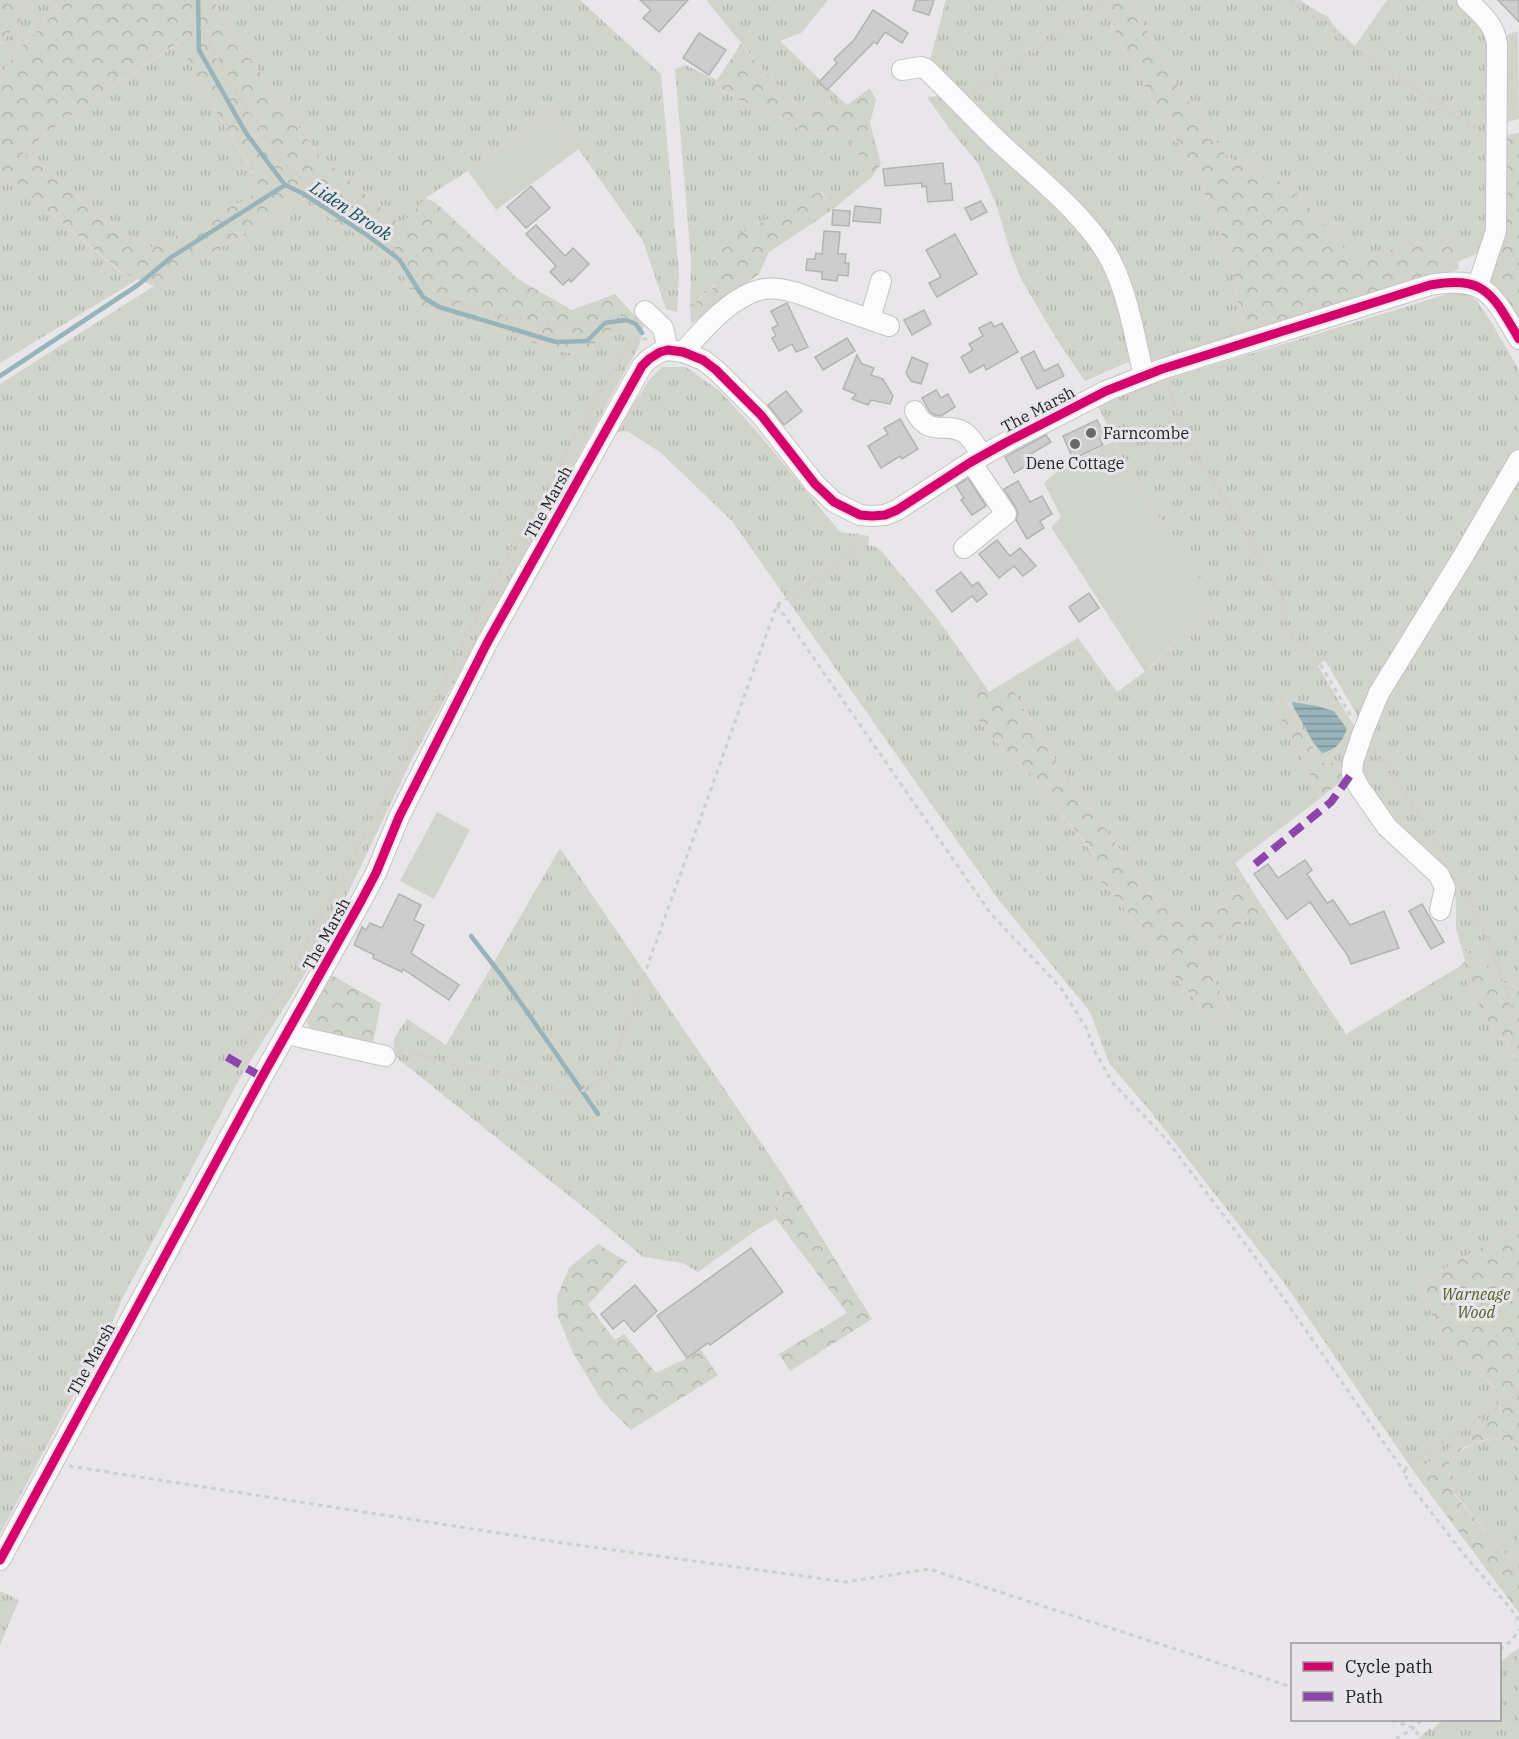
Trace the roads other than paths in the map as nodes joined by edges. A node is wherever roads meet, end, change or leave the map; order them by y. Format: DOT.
graph roads {
  1 [pos="1467,0"];
  2 [pos="902,70"];
  3 [pos="880,281"];
  4 [pos="1478,285"];
  5 [pos="645,311"];
  6 [pos="870,319"];
  7 [pos="889,326"];
  8 [pos="1519,339"];
  9 [pos="670,351"];
  10 [pos="1153,373"];
  11 [pos="915,411"];
  12 [pos="976,459"];
  13 [pos="1519,460"];
  14 [pos="964,548"];
  15 [pos="1440,910"];
  16 [pos="287,1034"];
  17 [pos="385,1056"];
  18 [pos="0,1560"];
  1 -- 4 [label="street"];
  2 -- 10 [label="street"];
  3 -- 6 [label="street"];
  4 -- 8 [label="street"];
  4 -- 10 [label="street, The Marsh"];
  5 -- 9 [label="street"];
  6 -- 7 [label="street, The Marsh"];
  6 -- 9 [label="street, The Marsh"];
  9 -- 12 [label="street, The Marsh"];
  9 -- 16 [label="street, The Marsh"];
  10 -- 12 [label="street, The Marsh"];
  11 -- 12 [label="street"];
  12 -- 14 [label="street"];
  13 -- 15 [label="street"];
  16 -- 17 [label="street"];
  16 -- 18 [label="street, The Marsh"];
}
